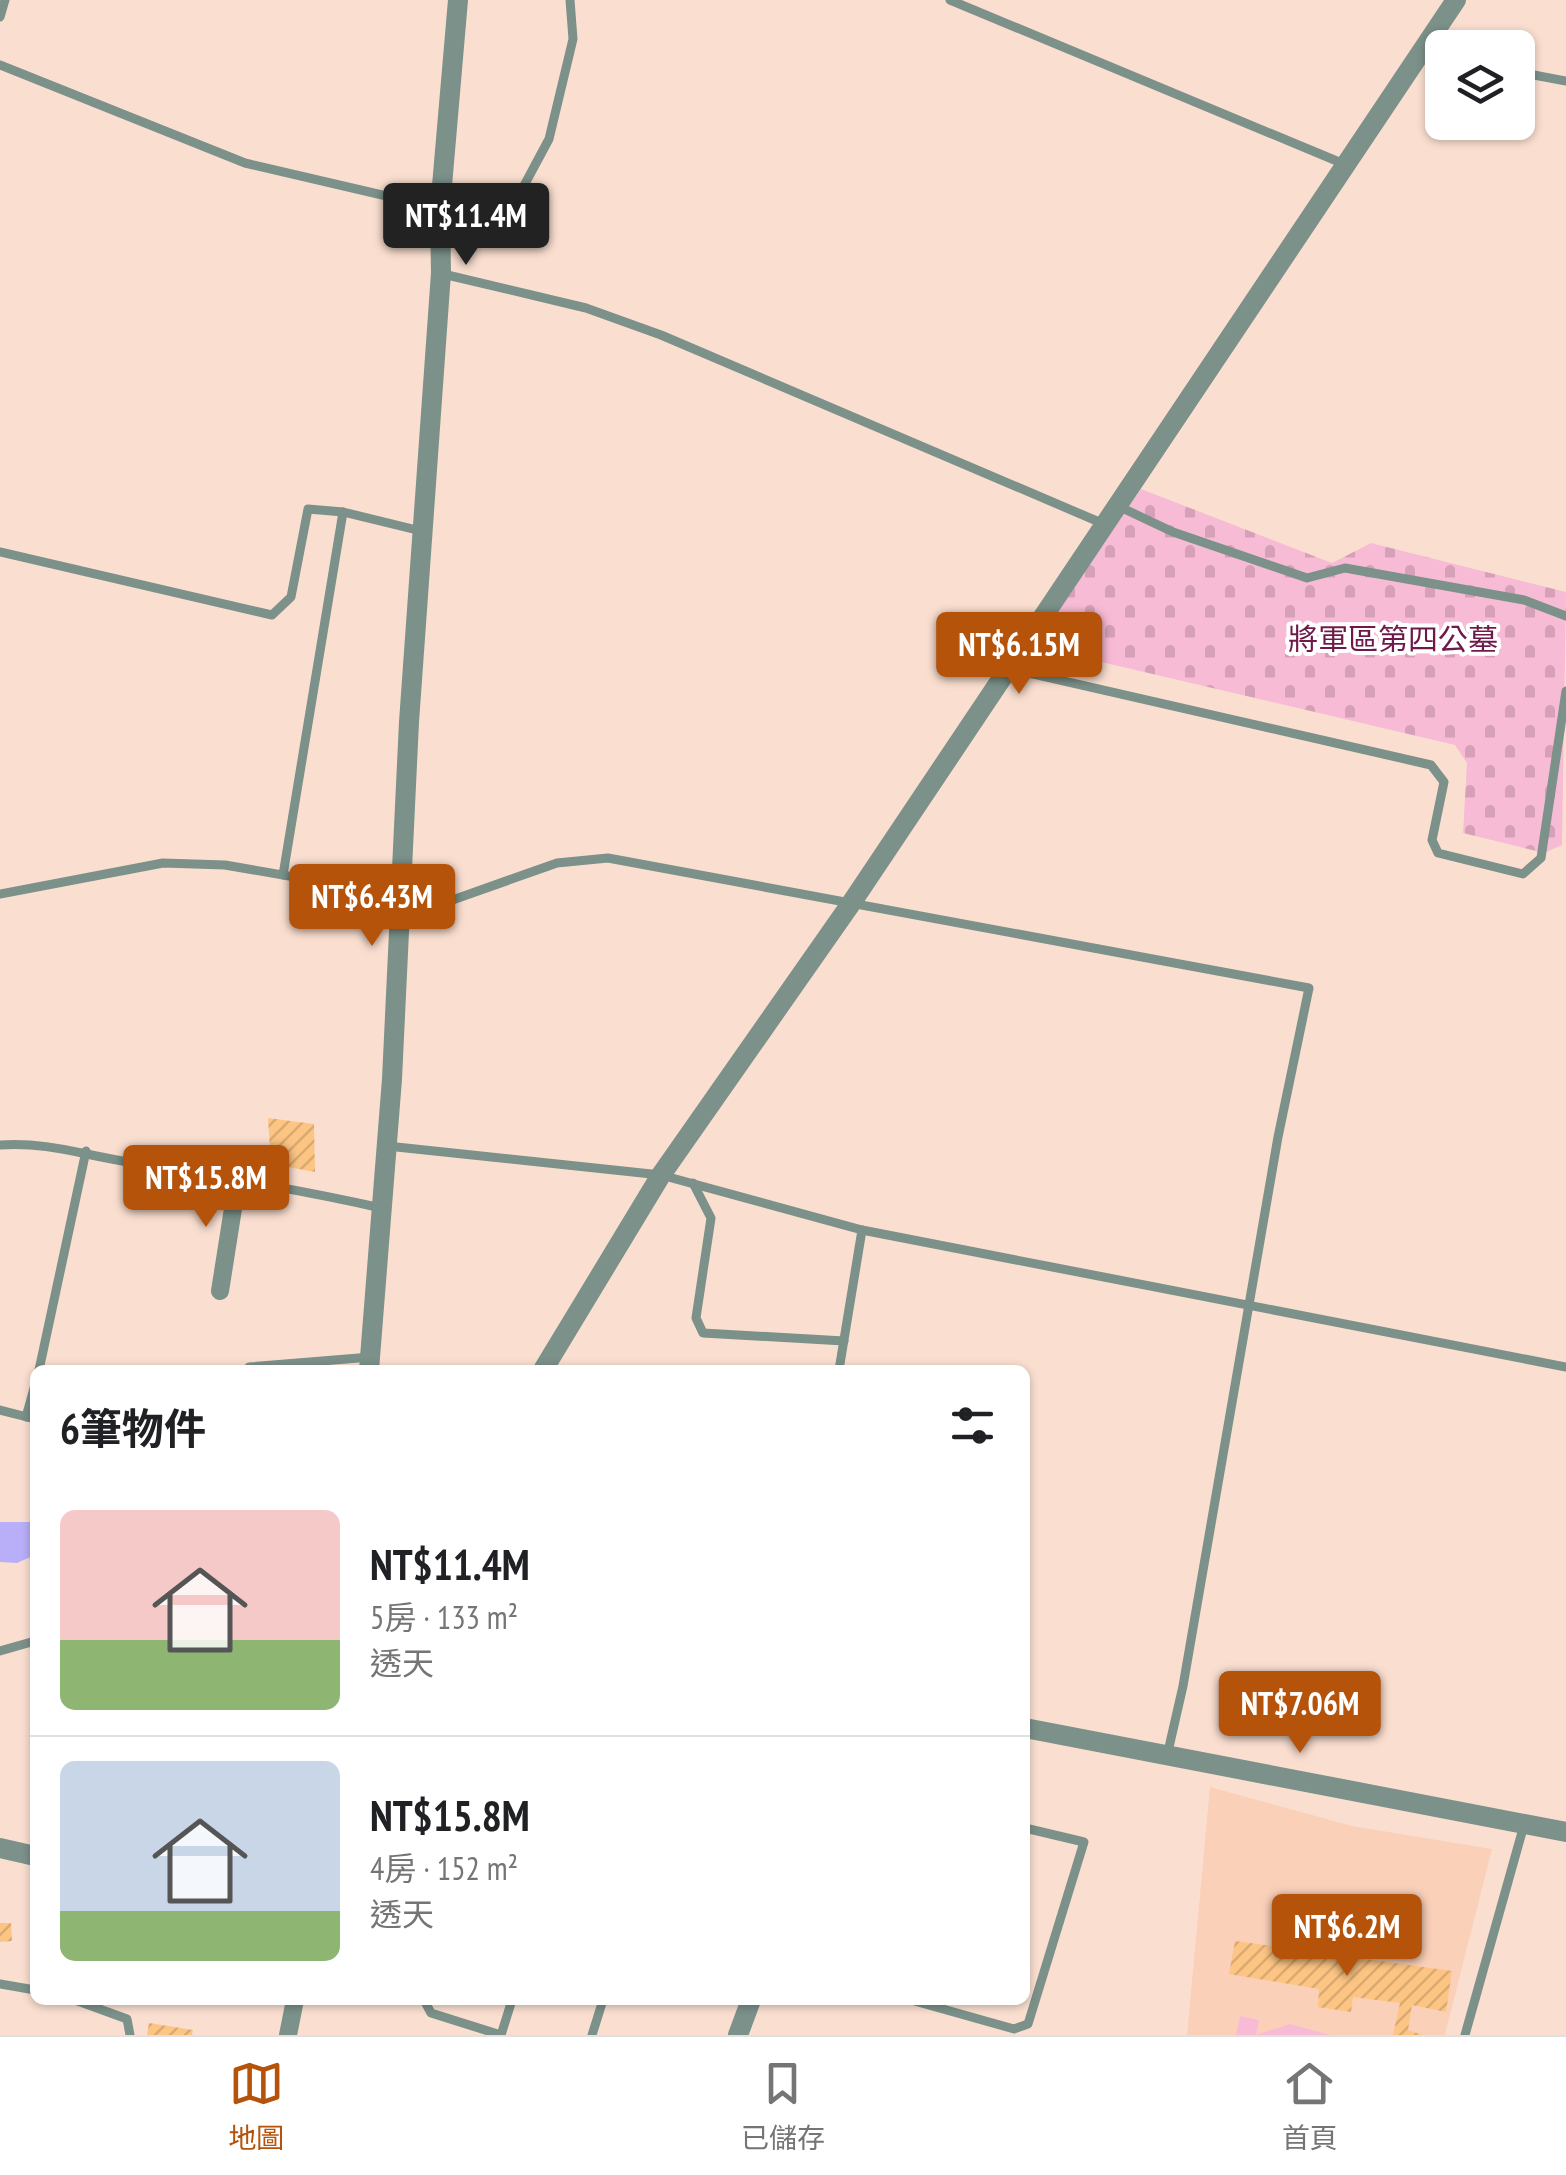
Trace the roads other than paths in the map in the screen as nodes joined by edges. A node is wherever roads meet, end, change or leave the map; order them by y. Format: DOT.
graph roads {
  1 [pos="5,0"];
  2 [pos="458,0"];
  3 [pos="570,0"];
  4 [pos="950,0"];
  5 [pos="1456,0"];
  6 [pos="0,18"];
  7 [pos="1420,53"];
  8 [pos="1425,54"];
  9 [pos="0,66"];
  10 [pos="1535,75"];
  11 [pos="1566,81"];
  12 [pos="1346,165"];
  13 [pos="439,218"];
  14 [pos="441,273"];
  15 [pos="1117,506"];
  16 [pos="343,512"];
  17 [pos="1104,524"];
  18 [pos="421,532"];
  19 [pos="0,552"];
  20 [pos="1566,616"];
  21 [pos="1008,668"];
  22 [pos="1566,694"];
  23 [pos="284,875"];
  24 [pos="0,894"];
  25 [pos="399,894"];
  26 [pos="850,905"];
  27 [pos="0,1145"];
  28 [pos="387,1146"];
  29 [pos="86,1151"];
  30 [pos="661,1176"];
  31 [pos="238,1178"];
  32 [pos="693,1182"];
  33 [pos="381,1208"];
  34 [pos="862,1230"];
  35 [pos="220,1291"];
  36 [pos="1251,1308"];
  37 [pos="844,1341"];
  38 [pos="370,1364"];
  39 [pos="40,1365"];
  40 [pos="330,1365"];
  41 [pos="546,1365"];
  42 [pos="840,1365"];
  43 [pos="1566,1367"];
  44 [pos="0,1410"];
  45 [pos="30,1418"];
  46 [pos="30,1643"];
  47 [pos="0,1652"];
  48 [pos="1030,1729"];
  49 [pos="1167,1756"];
  50 [pos="1524,1825"];
  51 [pos="1030,1829"];
  52 [pos="1566,1832"];
  53 [pos="0,1848"];
  54 [pos="30,1855"];
  55 [pos="0,1984"];
  56 [pos="30,1989"];
  57 [pos="0,1993"];
  58 [pos="88,2005"];
  59 [pos="294,2005"];
  60 [pos="426,2005"];
  61 [pos="510,2005"];
  62 [pos="601,2005"];
  63 [pos="749,2005"];
  64 [pos="929,2005"];
  65 [pos="130,2035"];
  66 [pos="288,2035"];
  67 [pos="592,2035"];
  68 [pos="738,2035"];
  69 [pos="1465,2035"];
  1 -- 6 [label="lane"];
  2 -- 13 [label="street"];
  3 -- 13 [label="lane"];
  4 -- 12 [label="lane"];
  5 -- 7 [label="street"];
  7 -- 8 [label="lane"];
  7 -- 12 [label="street"];
  9 -- 13 [label="lane"];
  10 -- 11 [label="lane"];
  12 -- 15 [label="street"];
  13 -- 14 [label="street"];
  14 -- 17 [label="lane"];
  14 -- 18 [label="street"];
  15 -- 17 [label="street"];
  15 -- 20 [label="lane"];
  16 -- 18 [label="lane"];
  16 -- 19 [label="lane"];
  16 -- 23 [label="lane"];
  17 -- 21 [label="street"];
  18 -- 25 [label="street"];
  21 -- 22 [label="lane"];
  21 -- 26 [label="street"];
  23 -- 24 [label="lane"];
  23 -- 25 [label="lane"];
  25 -- 26 [label="lane"];
  25 -- 28 [label="street"];
  26 -- 30 [label="street"];
  26 -- 36 [label="lane"];
  27 -- 29 [label="lane"];
  28 -- 30 [label="lane"];
  28 -- 33 [label="street"];
  29 -- 31 [label="lane"];
  29 -- 39 [label="lane"];
  30 -- 32 [label="lane"];
  30 -- 41 [label="street"];
  31 -- 33 [label="lane"];
  31 -- 35 [label="street"];
  32 -- 34 [label="lane"];
  32 -- 37 [label="lane"];
  33 -- 38 [label="street"];
  34 -- 36 [label="lane"];
  34 -- 37 [label="lane"];
  36 -- 43 [label="lane"];
  36 -- 49 [label="lane"];
  37 -- 42 [label="lane"];
  38 -- 40 [label="lane"];
  44 -- 45 [label="lane"];
  46 -- 47 [label="lane"];
  48 -- 49 [label="street"];
  49 -- 50 [label="street"];
  50 -- 52 [label="street"];
  50 -- 69 [label="lane"];
  51 -- 64 [label="lane"];
  53 -- 54 [label="street"];
  55 -- 56 [label="lane"];
  55 -- 57 [label="lane"];
  58 -- 65 [label="lane"];
  59 -- 66 [label="street"];
  60 -- 61 [label="lane"];
  62 -- 67 [label="lane"];
  63 -- 68 [label="street"];
}
